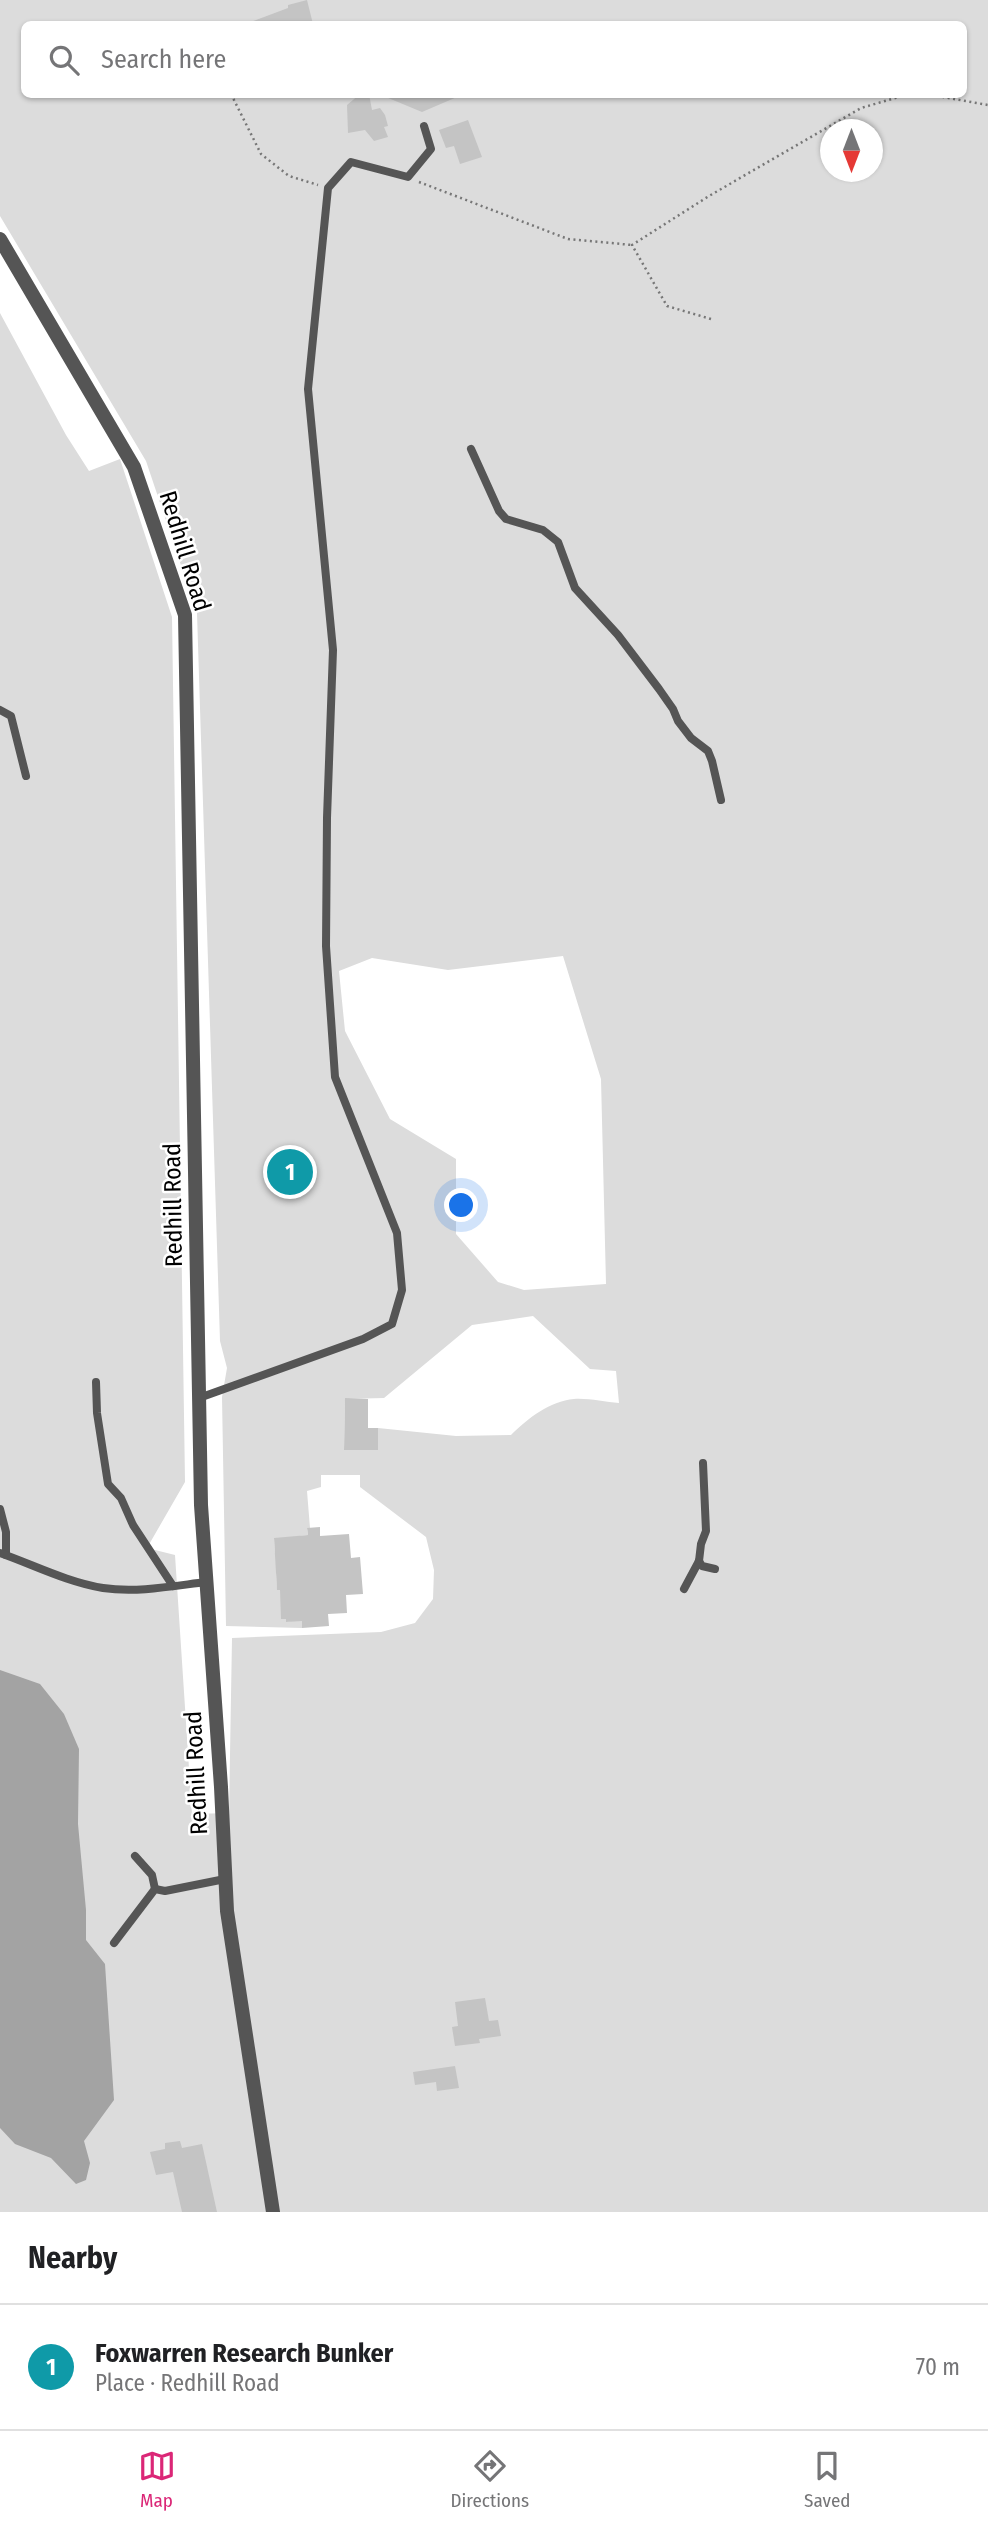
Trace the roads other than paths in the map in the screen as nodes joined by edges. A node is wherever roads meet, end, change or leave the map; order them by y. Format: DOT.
graph roads {
  1 [pos="424,126"];
  2 [pos="0,239"];
  3 [pos="471,449"];
  4 [pos="0,709"];
  5 [pos="26,776"];
  6 [pos="721,800"];
  7 [pos="96,1382"];
  8 [pos="199,1398"];
  9 [pos="703,1463"];
  10 [pos="0,1509"];
  11 [pos="3,1554"];
  12 [pos="699,1561"];
  13 [pos="715,1569"];
  14 [pos="206,1582"];
  15 [pos="173,1586"];
  16 [pos="684,1590"];
  17 [pos="135,1856"];
  18 [pos="220,1880"];
  19 [pos="155,1889"];
  20 [pos="114,1943"];
  21 [pos="273,2212"];
  1 -- 8 [label="lane"];
  2 -- 8 [label="street, Redhill Road"];
  3 -- 6 [label="lane"];
  4 -- 5 [label="lane"];
  7 -- 15 [label="lane"];
  8 -- 14 [label="street, Redhill Road"];
  9 -- 12 [label="lane"];
  10 -- 11 [label="lane"];
  11 -- 15 [label="lane"];
  12 -- 13 [label="lane"];
  12 -- 16 [label="lane"];
  14 -- 15 [label="lane"];
  14 -- 21 [label="street, Redhill Road"];
  17 -- 19 [label="lane"];
  18 -- 19 [label="lane"];
  19 -- 20 [label="lane"];
}
